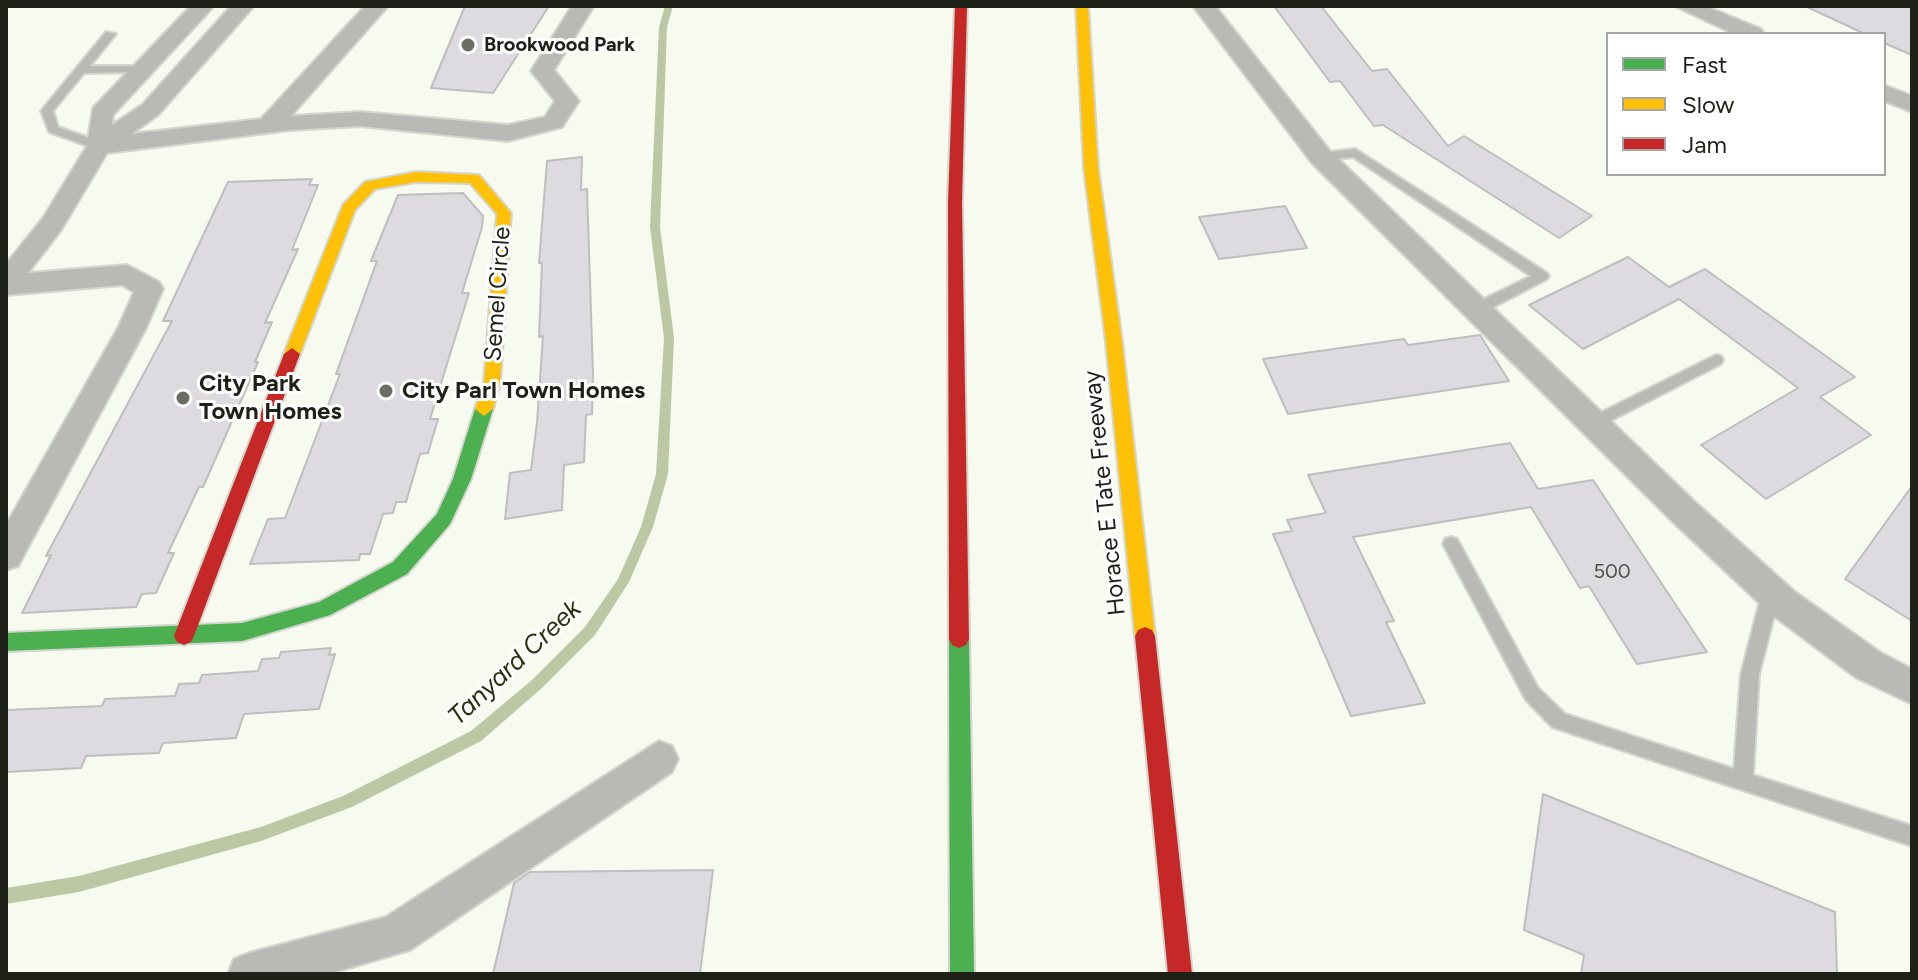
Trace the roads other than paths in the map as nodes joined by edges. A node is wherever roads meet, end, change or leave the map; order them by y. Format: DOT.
graph roads {
  1 [pos="203,6"];
  2 [pos="243,6"];
  3 [pos="377,6"];
  4 [pos="583,6"];
  5 [pos="961,6"];
  6 [pos="1082,6"];
  7 [pos="1204,6"];
  8 [pos="1686,6"];
  9 [pos="1748,32"];
  10 [pos="110,34"];
  11 [pos="145,69"];
  12 [pos="81,70"];
  13 [pos="1886,93"];
  14 [pos="1912,105"];
  15 [pos="269,125"];
  16 [pos="99,146"];
  17 [pos="1321,157"];
  18 [pos="6,284"];
  19 [pos="1477,309"];
  20 [pos="1716,360"];
  21 [pos="1593,423"];
  22 [pos="1451,544"];
  23 [pos="6,556"];
  24 [pos="1771,593"];
  25 [pos="184,636"];
  26 [pos="6,642"];
  27 [pos="1912,687"];
  28 [pos="659,759"];
  29 [pos="1743,780"];
  30 [pos="1912,836"];
  31 [pos="249,974"];
  32 [pos="962,974"];
  33 [pos="1180,974"];
  1 -- 11 [label="street"];
  2 -- 16 [label="street"];
  3 -- 15 [label="street"];
  4 -- 15 [label="street"];
  5 -- 32 [label="main road"];
  6 -- 33 [label="main road, Horace E Tate Freeway"];
  7 -- 17 [label="street"];
  8 -- 9 [label="street"];
  10 -- 12 [label="lane"];
  11 -- 12 [label="lane"];
  11 -- 16 [label="street"];
  12 -- 16 [label="lane"];
  13 -- 14 [label="street"];
  15 -- 16 [label="street"];
  16 -- 18 [label="street"];
  17 -- 19 [label="street"];
  17 -- 19 [label="lane"];
  18 -- 23 [label="street"];
  19 -- 21 [label="street"];
  20 -- 21 [label="lane"];
  21 -- 24 [label="street"];
  22 -- 29 [label="lane"];
  24 -- 27 [label="street"];
  24 -- 29 [label="lane"];
  25 -- 25 [label="main road, Semel Circle"];
  25 -- 26 [label="main road, Semel Circle"];
  28 -- 31 [label="street"];
  29 -- 30 [label="lane"];
}
